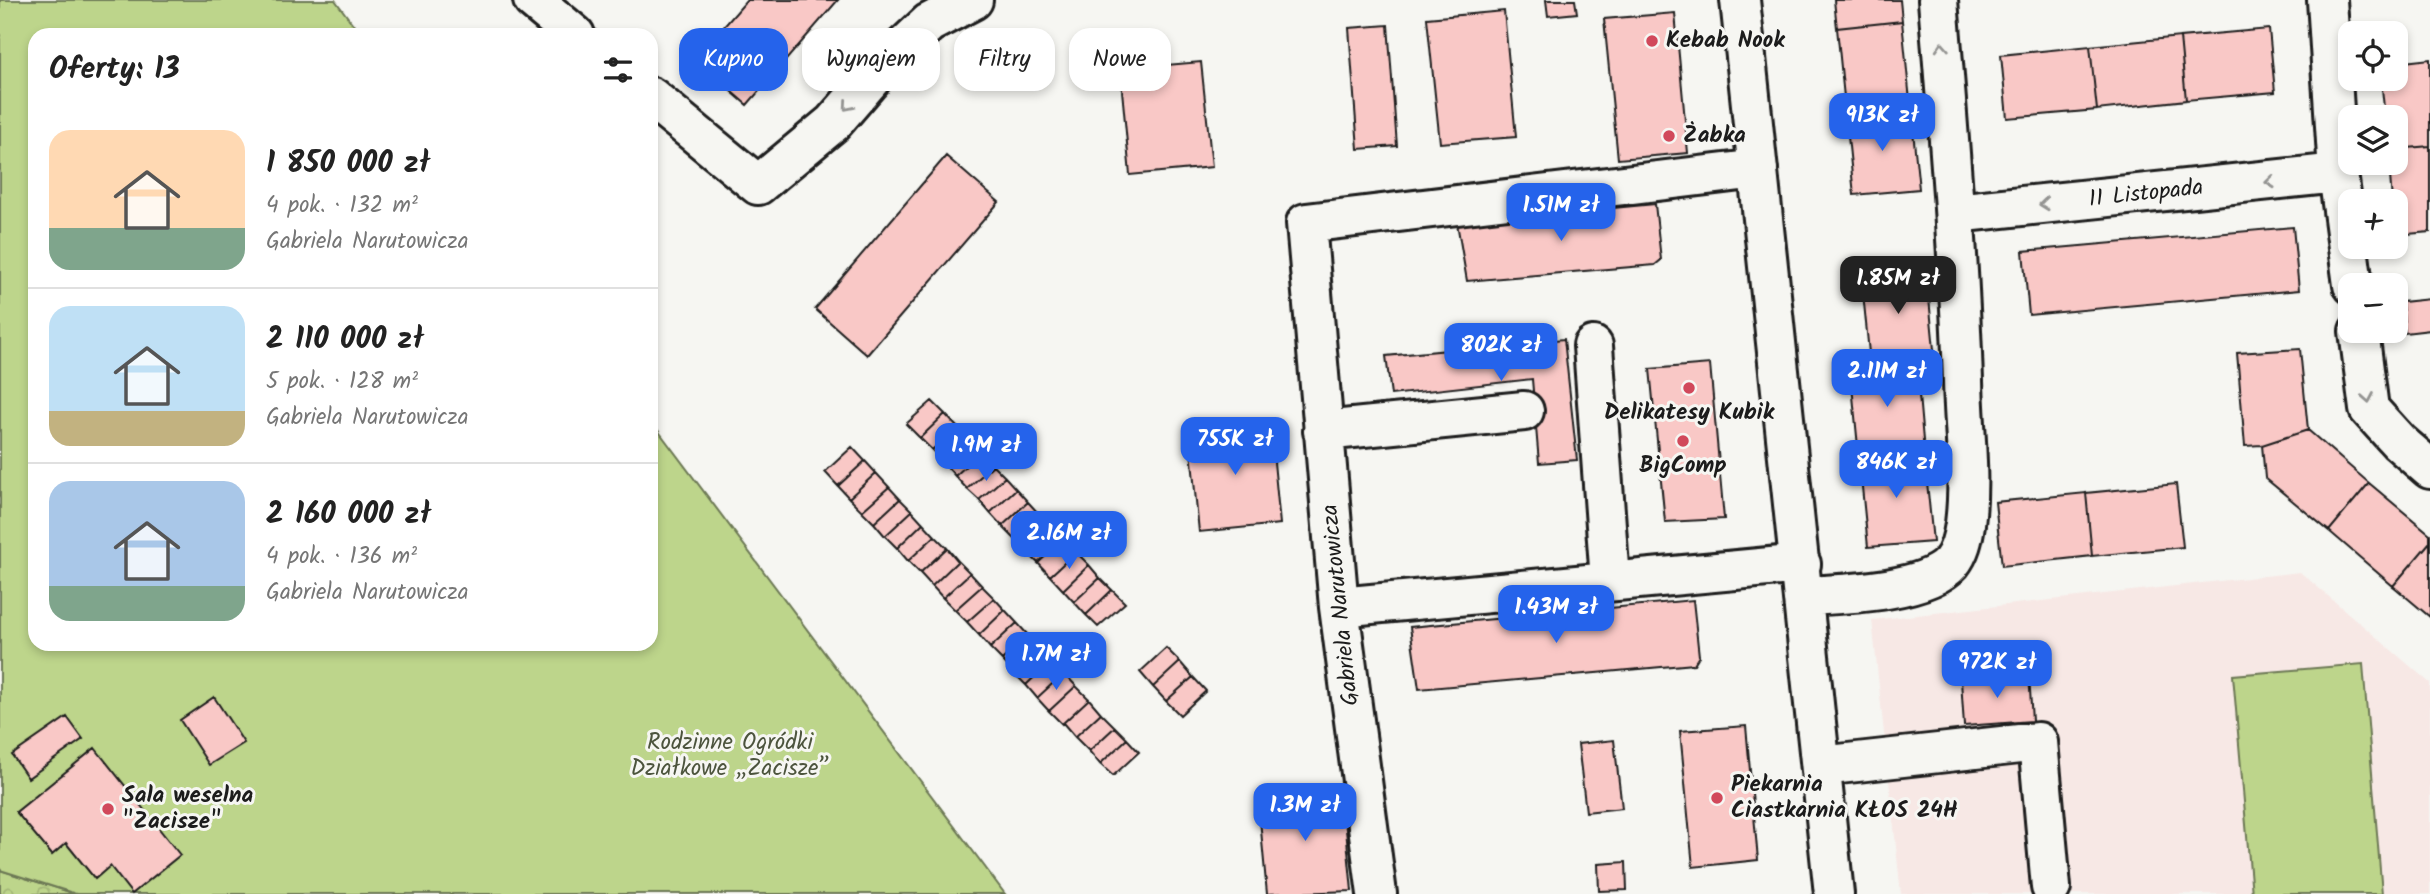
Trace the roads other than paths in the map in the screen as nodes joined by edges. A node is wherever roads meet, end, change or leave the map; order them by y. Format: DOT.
graph roads {
  1 [pos="533,0"];
  2 [pos="973,0"];
  3 [pos="1740,0"];
  4 [pos="1938,0"];
  5 [pos="2327,0"];
  6 [pos="567,28"];
  7 [pos="658,103"];
  8 [pos="1758,169"];
  9 [pos="2338,173"];
  10 [pos="2338,175"];
  11 [pos="1955,213"];
  12 [pos="2351,273"];
  13 [pos="2361,343"];
  14 [pos="1593,346"];
  15 [pos="1524,411"];
  16 [pos="1323,431"];
  17 [pos="2430,469"];
  18 [pos="1803,580"];
  19 [pos="1610,581"];
  20 [pos="1339,607"];
  21 [pos="1821,766"];
  22 [pos="2051,887"];
  23 [pos="1377,894"];
  24 [pos="1834,894"];
  1 -- 6 [label="street"];
  2 -- 7 [label="street, one-way"];
  3 -- 8 [label="street"];
  11 -- 4 [label="street, one-way"];
  5 -- 9 [label="street"];
  8 -- 16 [label="street, Gabriela Narutowicza"];
  8 -- 18 [label="street"];
  9 -- 11 [label="street, 11 Listopada, one-way"];
  10 -- 12 [label="street"];
  11 -- 18 [label="street"];
  13 -- 17 [label="street, one-way"];
  14 -- 19 [label="street"];
  15 -- 16 [label="street"];
  16 -- 20 [label="street, Gabriela Narutowicza"];
  18 -- 19 [label="street"];
  18 -- 21 [label="street"];
  19 -- 20 [label="street"];
  20 -- 23 [label="street, Gabriela Narutowicza"];
  21 -- 22 [label="street"];
  21 -- 24 [label="street"];
}
